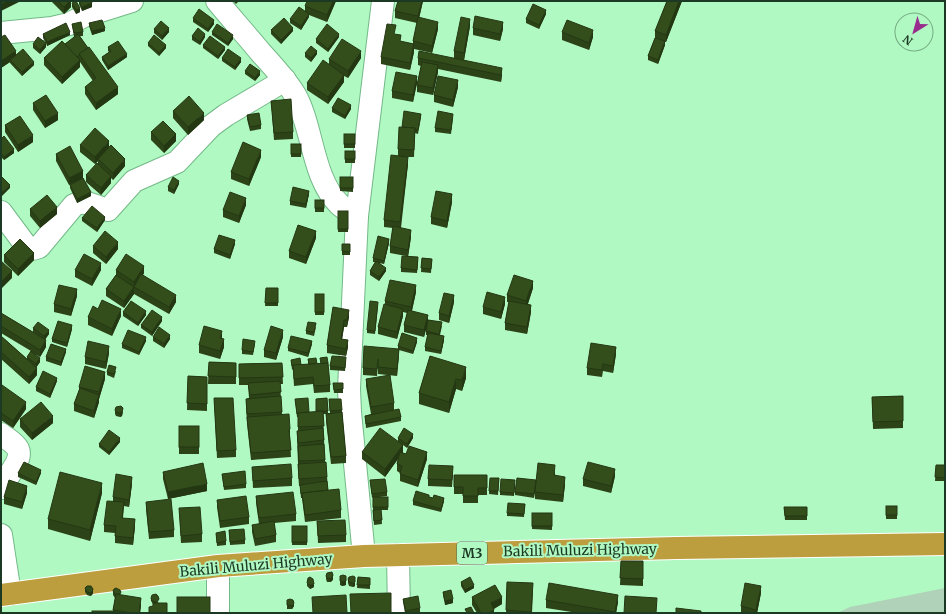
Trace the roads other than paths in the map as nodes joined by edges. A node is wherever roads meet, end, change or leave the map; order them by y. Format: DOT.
graph roads {
  1 [pos="132,1"];
  2 [pos="217,1"];
  3 [pos="382,1"];
  4 [pos="1,33"];
  5 [pos="285,80"];
  6 [pos="1,212"];
  7 [pos="357,216"];
  8 [pos="1,434"];
  9 [pos="1,488"];
  10 [pos="1,535"];
  11 [pos="945,544"];
  12 [pos="398,555"];
  13 [pos="364,556"];
  14 [pos="218,566"];
  15 [pos="6,594"];
  16 [pos="218,613"];
  17 [pos="399,613"];
  1 -- 4 [label="street"];
  2 -- 5 [label="street"];
  3 -- 7 [label="street"];
  5 -- 6 [label="street"];
  5 -- 7 [label="street"];
  7 -- 13 [label="street"];
  8 -- 9 [label="street"];
  10 -- 15 [label="street"];
  11 -- 12 [label="highway, Bakili Muluzi Highway / M3"];
  12 -- 13 [label="highway, Bakili Muluzi Highway / M3"];
  12 -- 17 [label="street"];
  13 -- 14 [label="highway, Bakili Muluzi Highway / M3"];
  14 -- 15 [label="highway, Bakili Muluzi Highway / M3"];
  14 -- 16 [label="street"];
}
